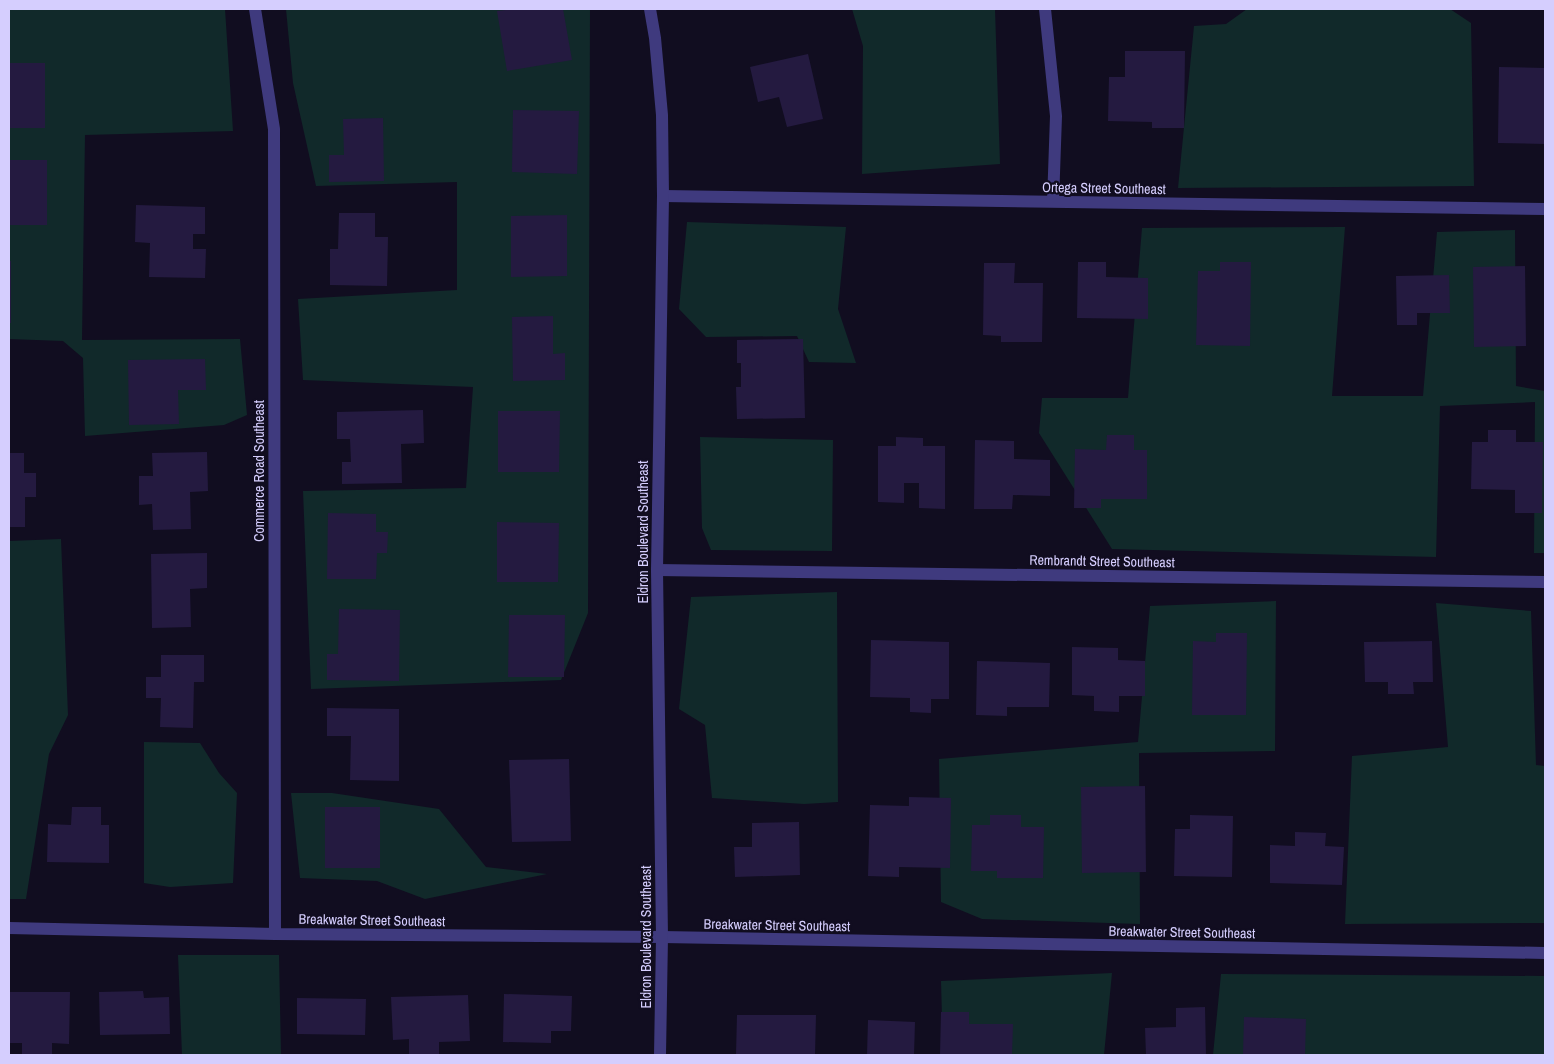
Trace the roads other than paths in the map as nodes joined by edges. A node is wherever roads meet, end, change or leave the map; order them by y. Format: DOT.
graph roads {
  1 [pos="255,9"];
  2 [pos="650,9"];
  3 [pos="1045,9"];
  4 [pos="663,196"];
  5 [pos="1053,202"];
  6 [pos="1545,209"];
  7 [pos="657,570"];
  8 [pos="1545,582"];
  9 [pos="9,928"];
  10 [pos="275,934"];
  11 [pos="662,938"];
  12 [pos="1545,953"];
  13 [pos="660,1055"];
  1 -- 10 [label="street, Commerce Road Southeast"];
  2 -- 4 [label="street, Eldron Boulevard Southeast"];
  3 -- 5 [label="street"];
  4 -- 5 [label="street, Ortega Street Southeast"];
  4 -- 7 [label="street, Eldron Boulevard Southeast"];
  5 -- 6 [label="street, Ortega Street Southeast"];
  7 -- 8 [label="street, Rembrandt Street Southeast"];
  7 -- 11 [label="street, Eldron Boulevard Southeast"];
  9 -- 10 [label="street, Breakwater Street Southeast"];
  10 -- 11 [label="street, Breakwater Street Southeast"];
  11 -- 12 [label="street, Breakwater Street Southeast"];
  11 -- 13 [label="street, Eldron Boulevard Southeast"];
}
